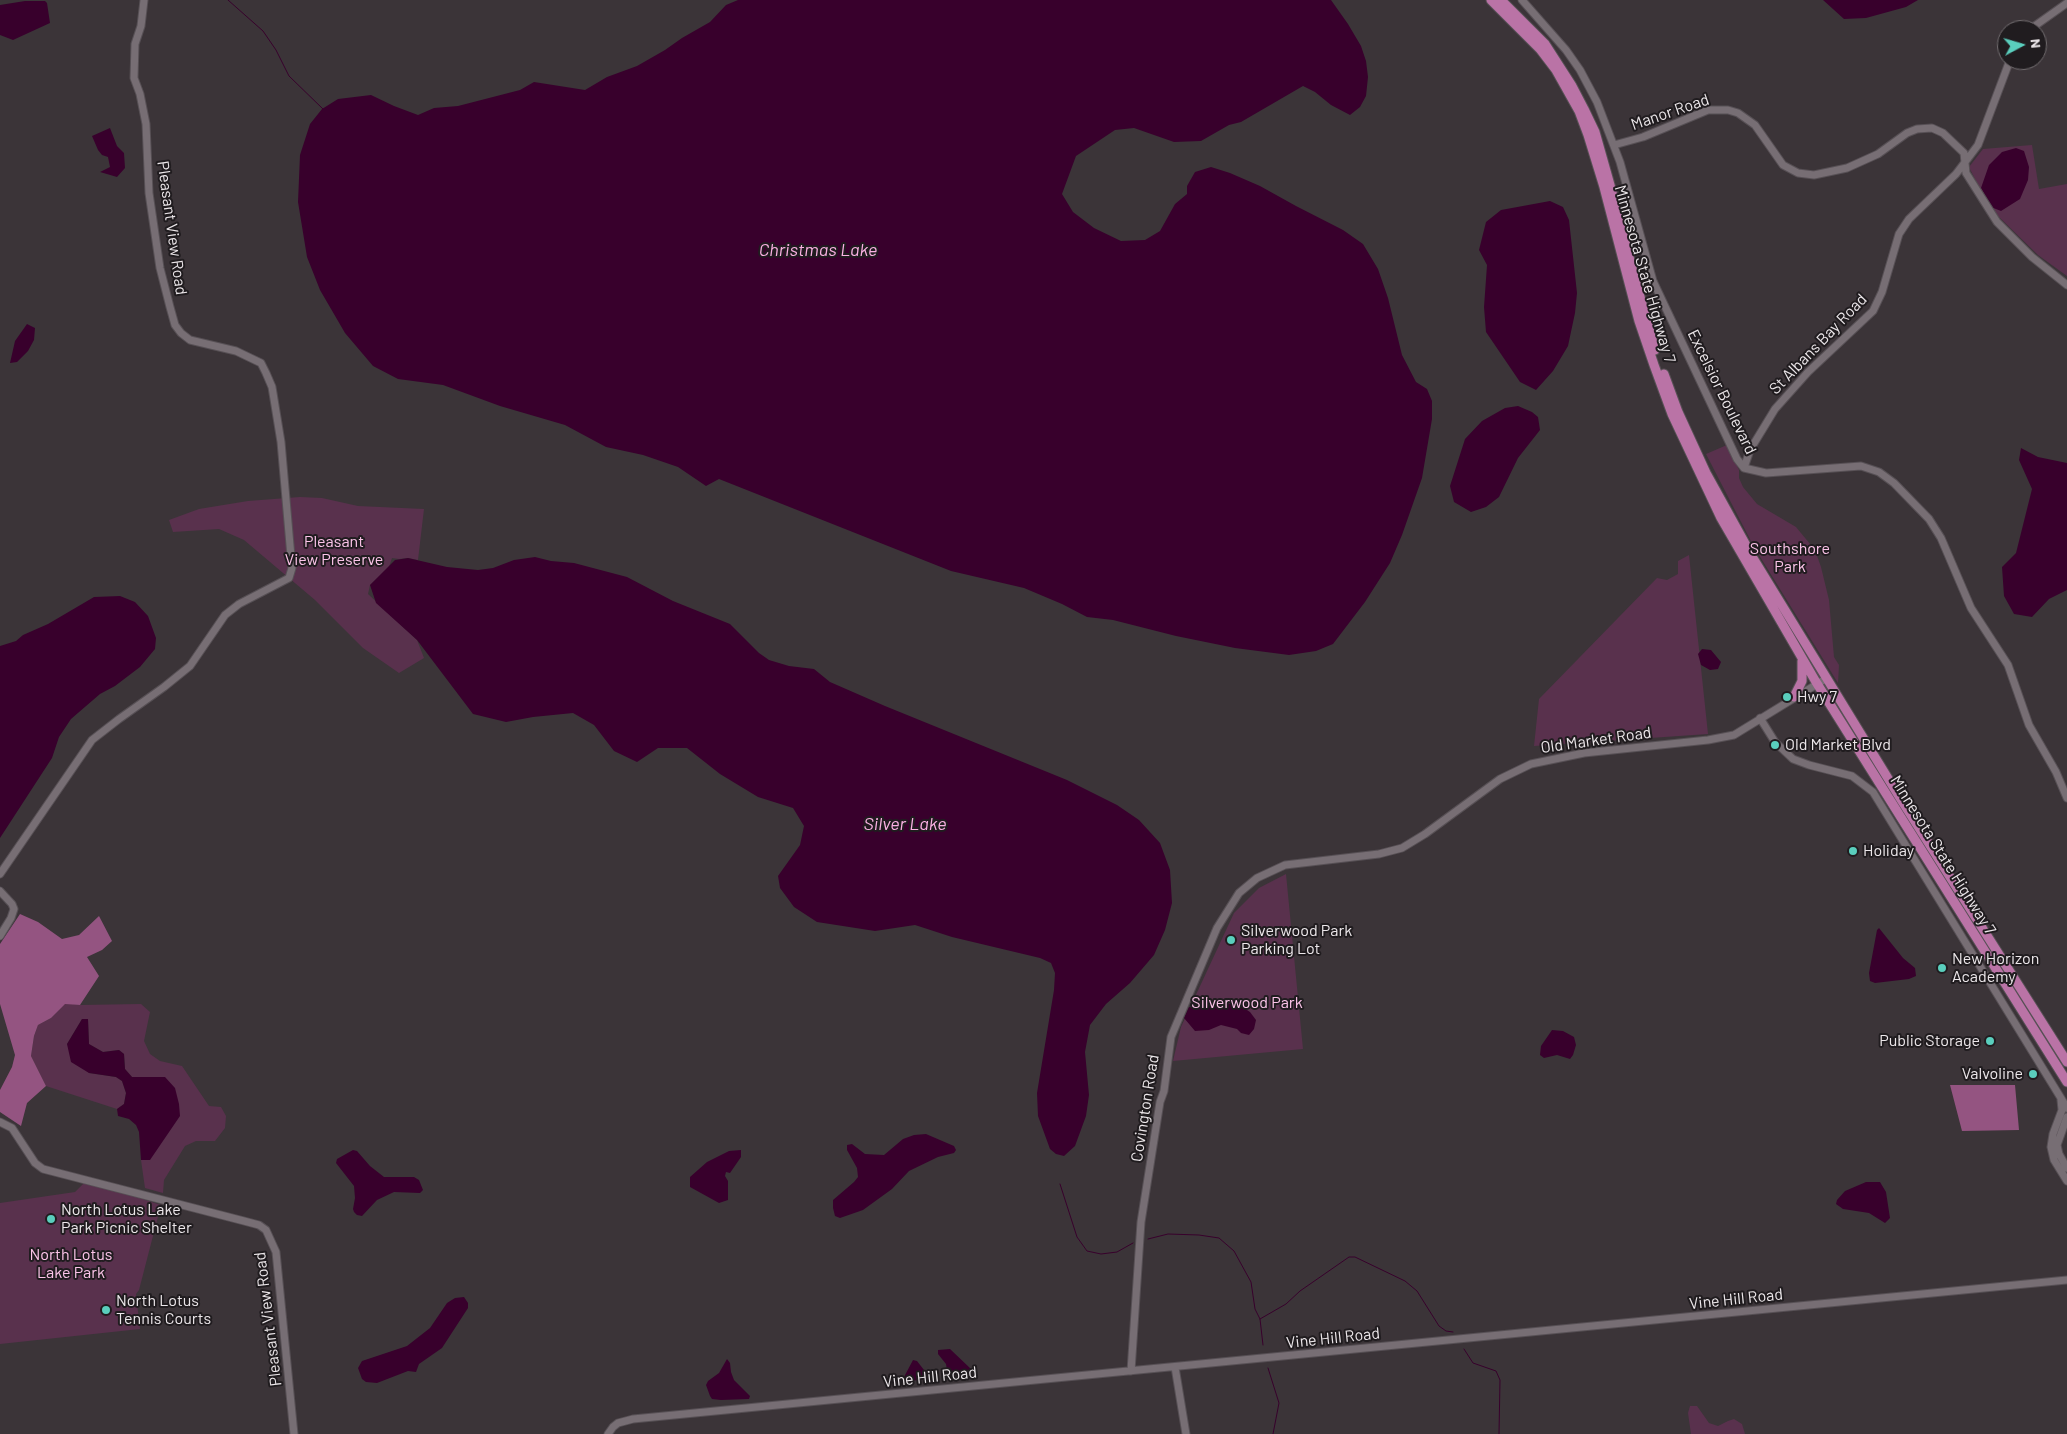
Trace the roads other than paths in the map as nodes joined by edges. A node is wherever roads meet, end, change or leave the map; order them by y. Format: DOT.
graph roads {
  1 [pos="144,0"];
  2 [pos="1491,0"];
  3 [pos="1502,0"];
  4 [pos="1522,0"];
  5 [pos="2067,3"];
  6 [pos="2043,20"];
  7 [pos="2006,70"];
  8 [pos="1614,145"];
  9 [pos="1965,162"];
  10 [pos="2067,285"];
  11 [pos="1744,468"];
  12 [pos="1798,651"];
  13 [pos="1826,678"];
  14 [pos="1816,682"];
  15 [pos="1794,697"];
  16 [pos="1760,718"];
  17 [pos="2067,798"];
  18 [pos="0,874"];
  19 [pos="1261,875"];
  20 [pos="0,891"];
  21 [pos="0,936"];
  22 [pos="2067,1062"];
  23 [pos="2067,1082"];
  24 [pos="2061,1097"];
  25 [pos="2067,1108"];
  26 [pos="2067,1117"];
  27 [pos="0,1122"];
  28 [pos="2066,1173"];
  29 [pos="2067,1280"];
  30 [pos="1175,1367"];
  31 [pos="1131,1371"];
  32 [pos="294,1434"];
  33 [pos="608,1434"];
  34 [pos="1186,1434"];
  1 -- 18 [label="street, Pleasant View Road"];
  2 -- 12 [label="main road, Minnesota State Highway 7"];
  3 -- 13 [label="main road, Minnesota State Highway 7"];
  4 -- 8 [label="street, Excelsior Boulevard"];
  5 -- 6 [label="street"];
  7 -- 9 [label="street, St Albans Bay Road"];
  8 -- 9 [label="street, Manor Road"];
  8 -- 11 [label="street, Excelsior Boulevard"];
  9 -- 10 [label="street, Manor Road"];
  9 -- 11 [label="street, St Albans Bay Road"];
  11 -- 17 [label="street, Excelsior Boulevard"];
  12 -- 14 [label="main road, Minnesota State Highway 7"];
  12 -- 15 [label="main road"];
  13 -- 14 [label="street, Old Market Road"];
  13 -- 22 [label="main road, Minnesota State Highway 7"];
  14 -- 15 [label="street, Old Market Road"];
  14 -- 23 [label="main road, Minnesota State Highway 7"];
  15 -- 16 [label="street, Old Market Road"];
  16 -- 19 [label="street, Old Market Road"];
  16 -- 24 [label="street"];
  19 -- 31 [label="street, Covington Road"];
  20 -- 21 [label="street"];
  24 -- 25 [label="street"];
  24 -- 28 [label="street"];
  26 -- 28 [label="street"];
  27 -- 32 [label="street, Pleasant View Road"];
  29 -- 30 [label="street, Vine Hill Road"];
  30 -- 31 [label="street, Vine Hill Road"];
  30 -- 34 [label="street"];
  31 -- 33 [label="street, Vine Hill Road"];
}
